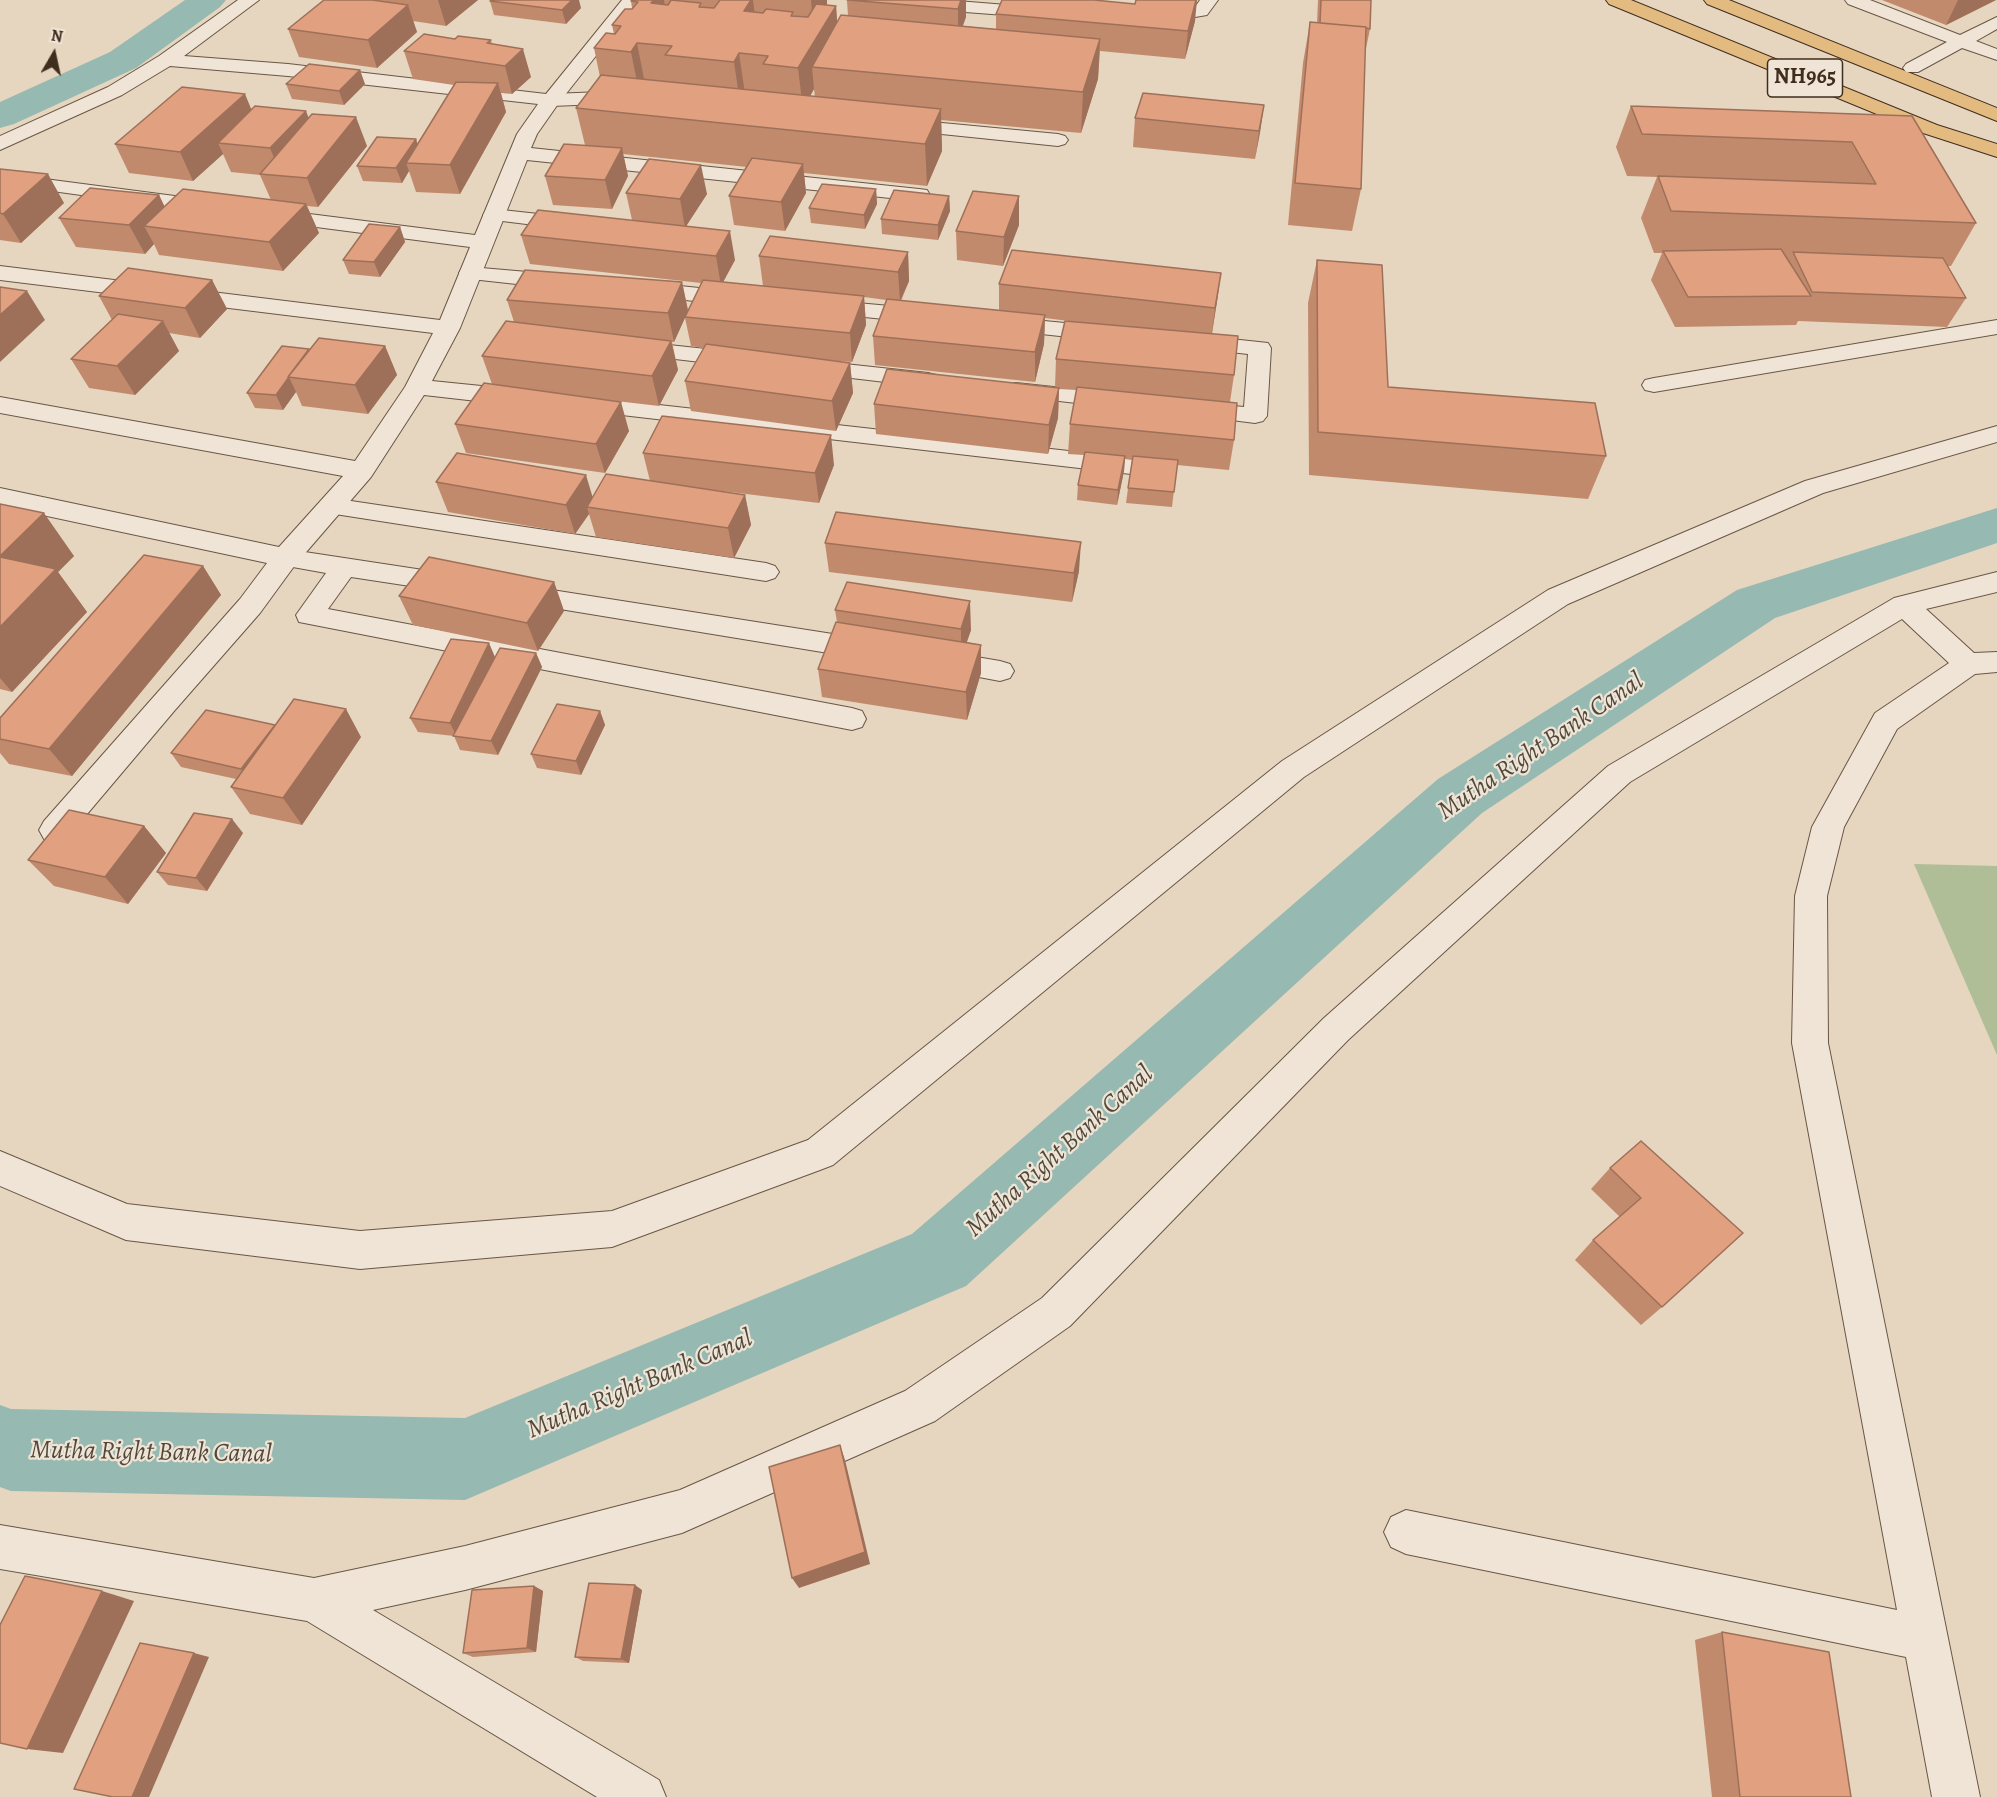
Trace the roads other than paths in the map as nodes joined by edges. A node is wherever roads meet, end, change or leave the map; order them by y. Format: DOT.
graph roads {
  1 [pos="250,0"];
  2 [pos="631,0"];
  3 [pos="873,0"];
  4 [pos="1027,0"];
  5 [pos="1209,0"];
  6 [pos="1615,0"];
  7 [pos="1654,0"];
  8 [pos="1713,0"];
  9 [pos="1744,0"];
  10 [pos="1854,0"];
  11 [pos="1063,9"];
  12 [pos="1143,9"];
  13 [pos="1997,22"];
  14 [pos="1961,42"];
  15 [pos="1997,55"];
  16 [pos="166,60"];
  17 [pos="1912,68"];
  18 [pos="550,100"];
  19 [pos="649,102"];
  20 [pos="1997,102"];
  21 [pos="1997,115"];
  22 [pos="883,124"];
  23 [pos="1058,140"];
  24 [pos="1997,140"];
  25 [pos="0,144"];
  26 [pos="1997,151"];
  27 [pos="518,153"];
  28 [pos="37,184"];
  29 [pos="919,195"];
  30 [pos="493,215"];
  31 [pos="596,226"];
  32 [pos="481,242"];
  33 [pos="0,273"];
  34 [pos="470,273"];
  35 [pos="588,284"];
  36 [pos="623,288"];
  37 [pos="764,301"];
  38 [pos="800,304"];
  39 [pos="941,318"];
  40 [pos="977,321"];
  41 [pos="1997,327"];
  42 [pos="448,328"];
  43 [pos="1130,336"];
  44 [pos="1177,341"];
  45 [pos="609,346"];
  46 [pos="761,362"];
  47 [pos="785,365"];
  48 [pos="949,383"];
  49 [pos="1654,385"];
  50 [pos="417,387"];
  51 [pos="996,388"];
  52 [pos="1137,403"];
  53 [pos="0,405"];
  54 [pos="1172,407"];
  55 [pos="1997,434"];
  56 [pos="1131,466"];
  57 [pos="362,471"];
  58 [pos="0,497"];
  59 [pos="331,506"];
  60 [pos="175,534"];
  61 [pos="285,558"];
  62 [pos="151,560"];
  63 [pos="344,567"];
  64 [pos="766,572"];
  65 [pos="1997,582"];
  66 [pos="1904,605"];
  67 [pos="1983,663"];
  68 [pos="1000,671"];
  69 [pos="852,719"];
  70 [pos="55,830"];
  71 [pos="0,1168"];
  72 [pos="1407,1532"];
  73 [pos="0,1547"];
  74 [pos="314,1600"];
  75 [pos="1925,1638"];
  76 [pos="642,1797"];
  77 [pos="1956,1797"];
  1 -- 16 [label="street"];
  2 -- 18 [label="street"];
  3 -- 11 [label="street"];
  4 -- 11 [label="lane"];
  5 -- 12 [label="lane"];
  6 -- 26 [label="highway, NH965"];
  7 -- 24 [label="highway, NH965"];
  8 -- 21 [label="highway, NH965"];
  9 -- 17 [label="highway, NH965"];
  10 -- 14 [label="lane"];
  13 -- 14 [label="lane"];
  14 -- 15 [label="lane"];
  14 -- 17 [label="lane"];
  16 -- 18 [label="street"];
  16 -- 25 [label="street"];
  17 -- 20 [label="highway, NH965"];
  18 -- 19 [label="lane"];
  18 -- 27 [label="street"];
  22 -- 23 [label="lane"];
  27 -- 29 [label="street"];
  27 -- 30 [label="street"];
  28 -- 32 [label="street"];
  30 -- 31 [label="lane"];
  30 -- 32 [label="street"];
  32 -- 34 [label="street"];
  33 -- 42 [label="street"];
  34 -- 35 [label="lane"];
  34 -- 42 [label="street"];
  36 -- 37 [label="lane"];
  38 -- 39 [label="lane"];
  40 -- 43 [label="lane"];
  41 -- 49 [label="street"];
  42 -- 50 [label="street"];
  44 -- 54 [label="lane"];
  45 -- 46 [label="lane"];
  47 -- 48 [label="lane"];
  50 -- 56 [label="street"];
  50 -- 57 [label="street"];
  51 -- 52 [label="lane"];
  53 -- 57 [label="street"];
  55 -- 71 [label="street"];
  57 -- 59 [label="street"];
  58 -- 60 [label="street"];
  59 -- 61 [label="street"];
  59 -- 64 [label="lane"];
  60 -- 61 [label="street"];
  60 -- 62 [label="street"];
  61 -- 63 [label="lane"];
  61 -- 70 [label="street"];
  63 -- 68 [label="lane"];
  63 -- 69 [label="lane"];
  65 -- 66 [label="street"];
  66 -- 67 [label="street"];
  66 -- 74 [label="street"];
  67 -- 75 [label="street"];
  72 -- 75 [label="street"];
  73 -- 74 [label="street"];
  74 -- 76 [label="street"];
  75 -- 77 [label="street"];
}
